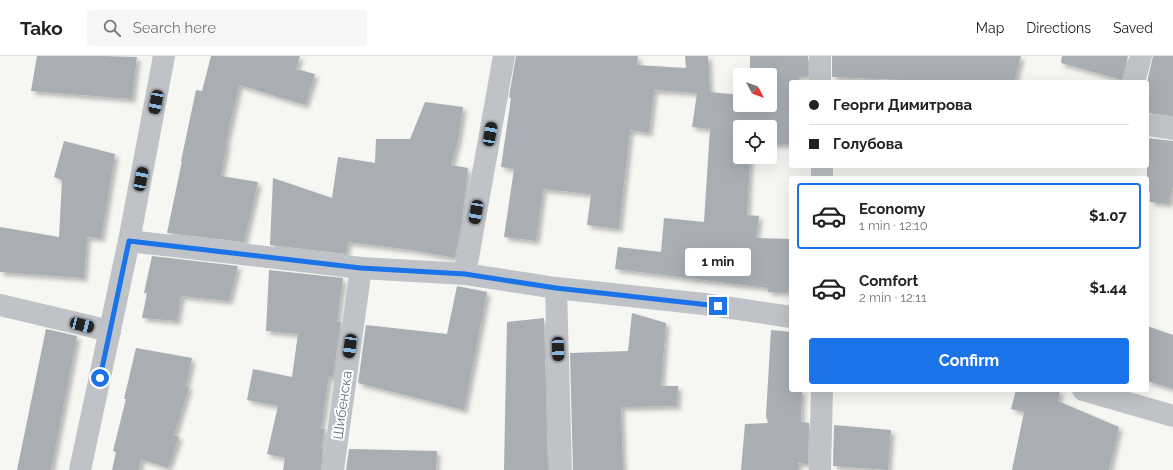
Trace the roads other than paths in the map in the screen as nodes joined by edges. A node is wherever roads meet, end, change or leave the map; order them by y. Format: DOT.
graph roads {
  1 [pos="164,56"];
  2 [pos="504,56"];
  3 [pos="820,56"];
  4 [pos="1141,56"];
  5 [pos="820,80"];
  6 [pos="1135,80"];
  7 [pos="1149,125"];
  8 [pos="1173,129"];
  9 [pos="129,241"];
  10 [pos="361,268"];
  11 [pos="465,274"];
  12 [pos="556,288"];
  13 [pos="0,305"];
  14 [pos="789,317"];
  15 [pos="110,331"];
  16 [pos="822,392"];
  17 [pos="1090,392"];
  18 [pos="1173,416"];
  19 [pos="80,470"];
  20 [pos="333,470"];
  21 [pos="561,470"];
  22 [pos="820,470"];
  1 -- 9 [label="street"];
  2 -- 11 [label="street"];
  3 -- 5 [label="street"];
  4 -- 6 [label="street"];
  7 -- 8 [label="street"];
  9 -- 10 [label="street"];
  9 -- 15 [label="street"];
  10 -- 11 [label="street"];
  10 -- 20 [label="street, Шибенска"];
  11 -- 12 [label="street"];
  12 -- 14 [label="street"];
  12 -- 21 [label="street"];
  13 -- 15 [label="street"];
  15 -- 19 [label="street"];
  16 -- 22 [label="street"];
  17 -- 18 [label="street"];
}
